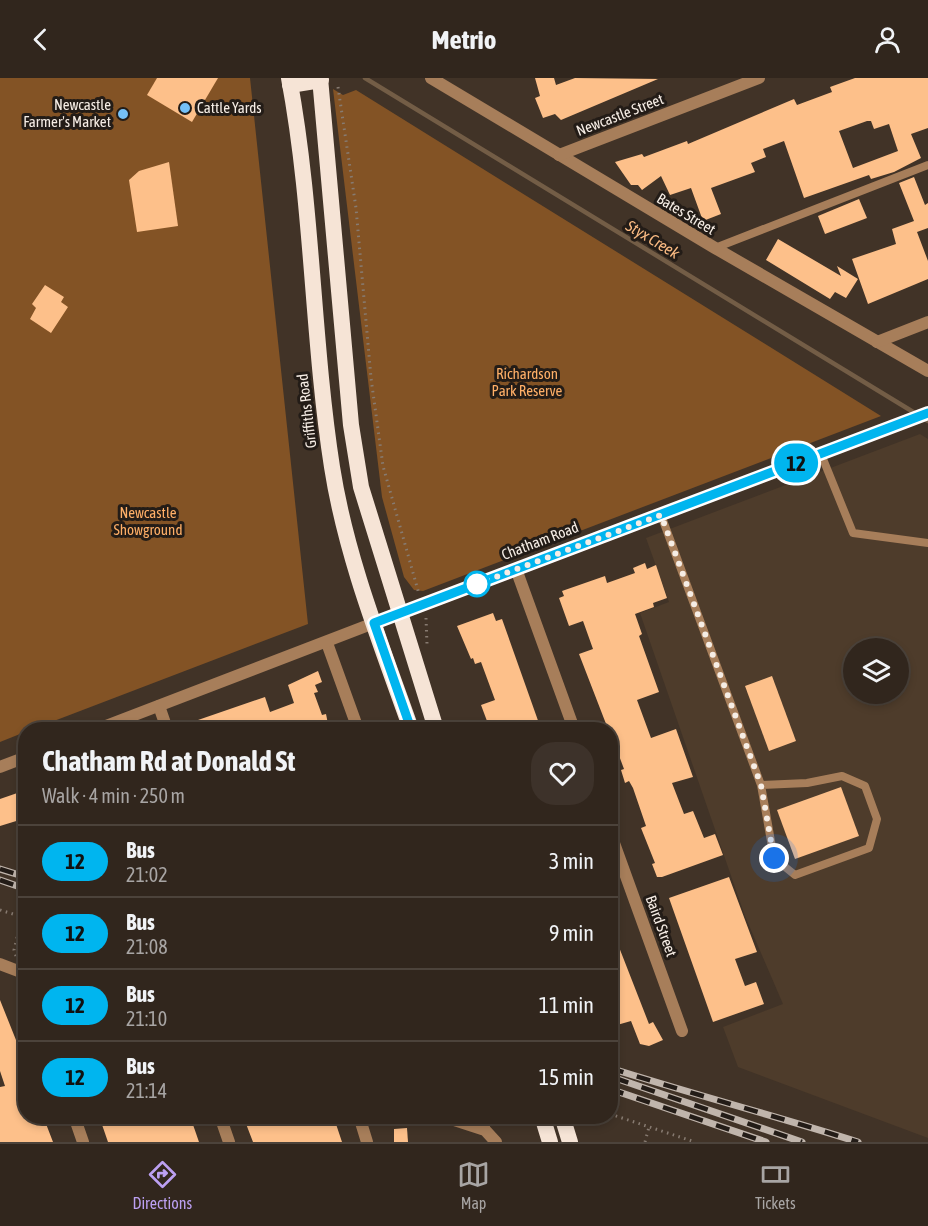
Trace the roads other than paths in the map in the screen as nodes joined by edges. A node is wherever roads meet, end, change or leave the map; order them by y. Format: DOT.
graph roads {
  1 [pos="431,78"];
  2 [pos="759,78"];
  3 [pos="320,79"];
  4 [pos="289,81"];
  5 [pos="559,155"];
  6 [pos="928,165"];
  7 [pos="715,248"];
  8 [pos="928,321"];
  9 [pos="877,342"];
  10 [pos="928,371"];
  11 [pos="928,413"];
  12 [pos="821,454"];
  13 [pos="661,515"];
  14 [pos="928,543"];
  15 [pos="516,569"];
  16 [pos="399,614"];
  17 [pos="374,623"];
  18 [pos="327,643"];
  19 [pos="159,706"];
  20 [pos="117,722"];
  21 [pos="165,722"];
  22 [pos="355,722"];
  23 [pos="409,722"];
  24 [pos="434,722"];
  25 [pos="571,722"];
  26 [pos="18,760"];
  27 [pos="0,767"];
  28 [pos="761,785"];
  29 [pos="618,854"];
  30 [pos="0,964"];
  31 [pos="18,974"];
  32 [pos="682,1031"];
  33 [pos="77,1124"];
  34 [pos="223,1124"];
  35 [pos="361,1124"];
  36 [pos="467,1124"];
  37 [pos="486,1124"];
  38 [pos="544,1124"];
  39 [pos="485,1130"];
  40 [pos="83,1142"];
  41 [pos="229,1142"];
  42 [pos="367,1142"];
  43 [pos="496,1142"];
  44 [pos="550,1142"];
  1 -- 5 [label="street, Bates Street"];
  2 -- 5 [label="street, Newcastle Street"];
  3 -- 4 [label="highway"];
  3 -- 16 [label="highway"];
  4 -- 17 [label="highway, Griffiths Road"];
  5 -- 7 [label="street, Bates Street"];
  6 -- 7 [label="lane"];
  7 -- 9 [label="street, Bates Street"];
  8 -- 9 [label="street"];
  9 -- 10 [label="street, Bates Street"];
  11 -- 12 [label="street, Chatham Road"];
  12 -- 13 [label="street, Chatham Road"];
  12 -- 14 [label="lane"];
  13 -- 15 [label="street, Chatham Road"];
  13 -- 28 [label="lane"];
  15 -- 16 [label="street, Chatham Road"];
  15 -- 25 [label="street"];
  16 -- 17 [label="highway, Chatham Road"];
  16 -- 24 [label="highway"];
  17 -- 18 [label="street, Chatham Road"];
  17 -- 23 [label="highway, Griffiths Road"];
  18 -- 19 [label="street, Chatham Road"];
  18 -- 22 [label="street"];
  19 -- 20 [label="street, Chatham Road"];
  19 -- 21 [label="street"];
  26 -- 27 [label="street"];
  28 -- 28 [label="lane"];
  29 -- 32 [label="street, Baird Street"];
  30 -- 31 [label="street"];
  33 -- 40 [label="street"];
  34 -- 41 [label="street"];
  35 -- 42 [label="street"];
  36 -- 39 [label="street"];
  37 -- 39 [label="lane"];
  38 -- 44 [label="highway"];
  39 -- 43 [label="street"];
}
